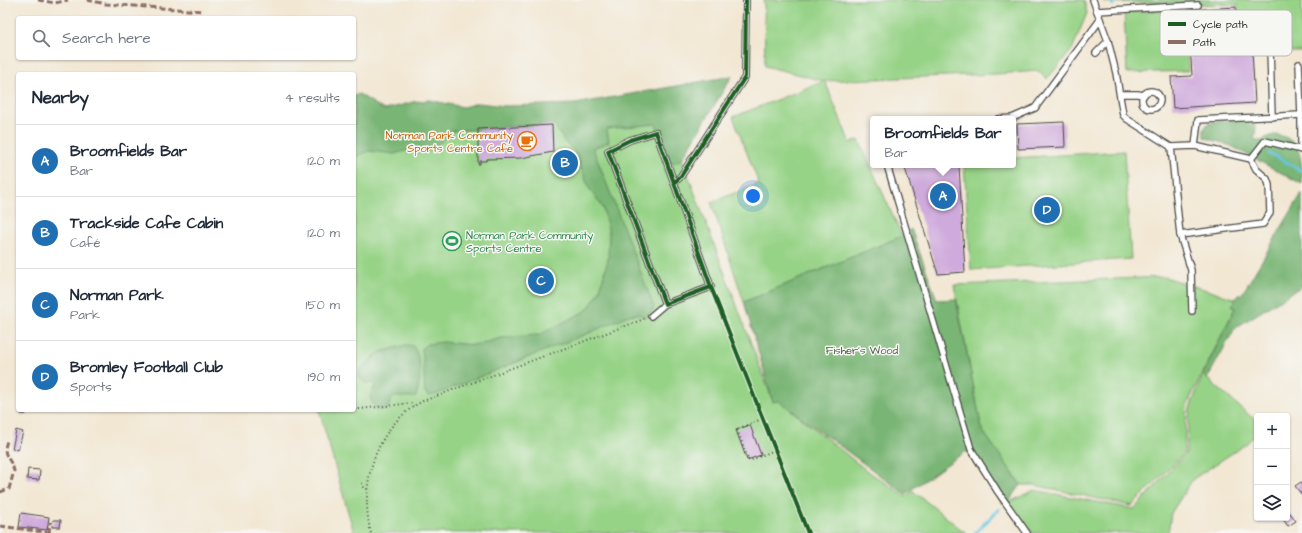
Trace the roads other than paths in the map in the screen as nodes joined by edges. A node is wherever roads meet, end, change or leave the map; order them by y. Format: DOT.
graph roads {
  1 [pos="746,0"];
  2 [pos="1093,0"];
  3 [pos="1198,5"];
  4 [pos="1097,12"];
  5 [pos="1100,20"];
  6 [pos="1108,41"];
  7 [pos="1096,53"];
  8 [pos="1270,56"];
  9 [pos="1299,64"];
  10 [pos="1120,94"];
  11 [pos="1144,95"];
  12 [pos="1301,115"];
  13 [pos="1016,116"];
  14 [pos="1272,116"];
  15 [pos="1195,146"];
  16 [pos="1171,147"];
  17 [pos="1302,150"];
  18 [pos="1251,159"];
  19 [pos="887,168"];
  20 [pos="674,183"];
  21 [pos="1180,235"];
  22 [pos="665,304"];
  23 [pos="1192,311"];
  24 [pos="652,316"];
  25 [pos="1027,533"];
  1 -- 20 [label="lane"];
  2 -- 4 [label="lane"];
  3 -- 4 [label="lane"];
  4 -- 5 [label="lane"];
  5 -- 6 [label="lane"];
  5 -- 13 [label="lane"];
  6 -- 7 [label="lane"];
  6 -- 10 [label="lane"];
  8 -- 14 [label="lane"];
  9 -- 12 [label="lane"];
  10 -- 11 [label="lane"];
  10 -- 16 [label="lane"];
  12 -- 14 [label="lane"];
  12 -- 17 [label="lane"];
  14 -- 15 [label="lane"];
  15 -- 16 [label="lane"];
  15 -- 18 [label="lane"];
  16 -- 21 [label="lane"];
  17 -- 18 [label="lane"];
  18 -- 21 [label="lane"];
  19 -- 25 [label="lane"];
  20 -- 22 [label="lane"];
  20 -- 22 [label="lane"];
  21 -- 23 [label="lane"];
  22 -- 24 [label="lane"];
}
